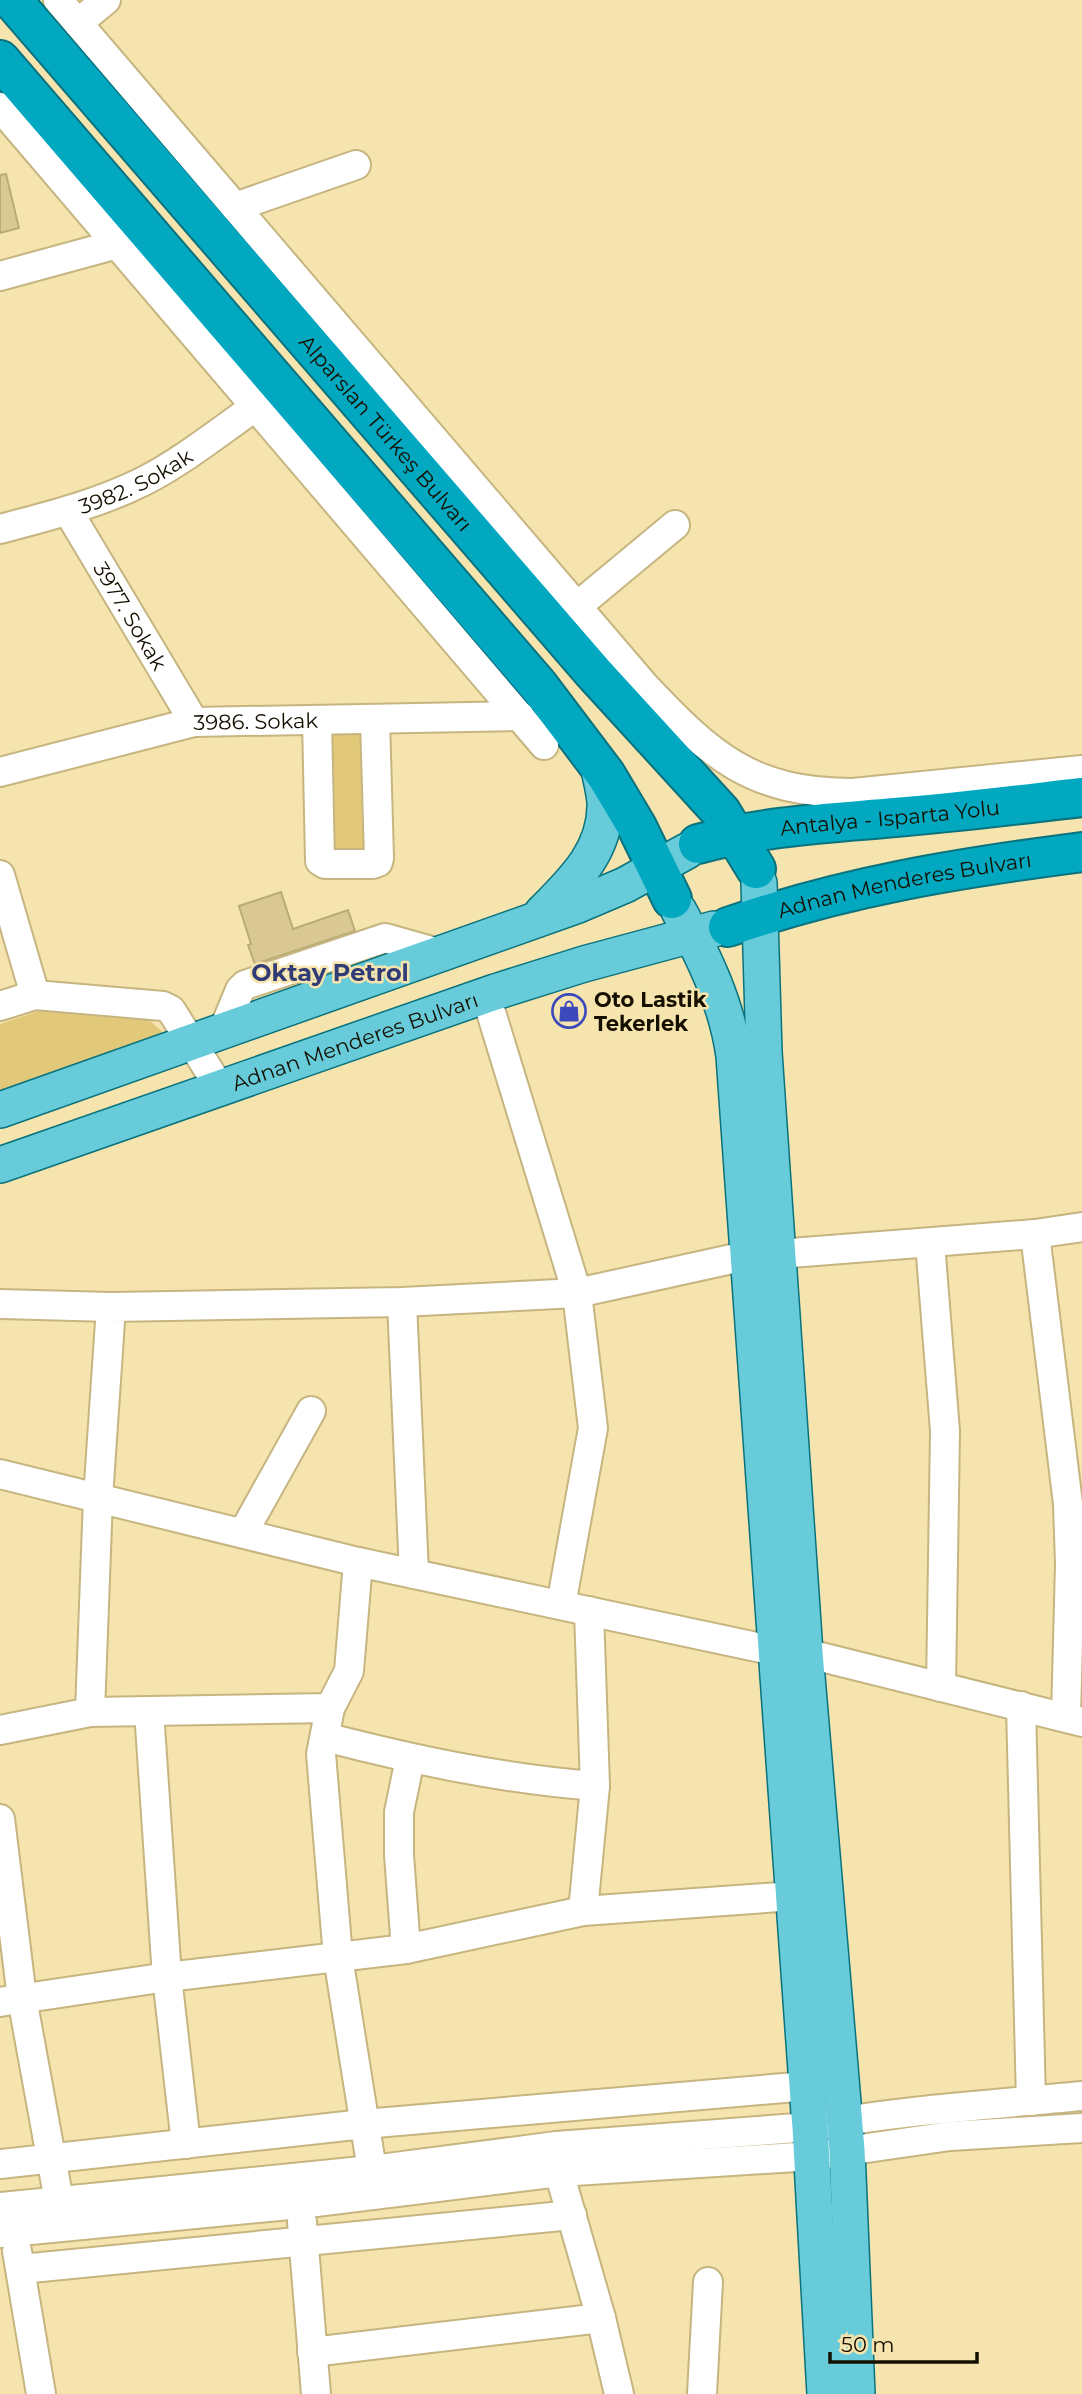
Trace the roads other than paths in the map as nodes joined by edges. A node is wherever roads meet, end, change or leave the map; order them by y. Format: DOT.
graph roads {
  1 [pos="12,0"];
  2 [pos="58,0"];
  3 [pos="106,0"];
  4 [pos="78,23"];
  5 [pos="0,60"];
  6 [pos="0,107"];
  7 [pos="356,165"];
  8 [pos="235,207"];
  9 [pos="134,239"];
  10 [pos="0,276"];
  11 [pos="256,406"];
  12 [pos="68,511"];
  13 [pos="675,526"];
  14 [pos="0,529"];
  15 [pos="565,617"];
  16 [pos="520,716"];
  17 [pos="375,719"];
  18 [pos="317,720"];
  19 [pos="194,722"];
  20 [pos="544,745"];
  21 [pos="598,764"];
  22 [pos="1082,770"];
  23 [pos="0,772"];
  24 [pos="1082,797"];
  25 [pos="736,833"];
  26 [pos="1082,852"];
  27 [pos="0,875"];
  28 [pos="709,894"];
  29 [pos="534,921"];
  30 [pos="35,995"];
  31 [pos="485,996"];
  32 [pos="0,1006"];
  33 [pos="207,1036"];
  34 [pos="220,1088"];
  35 [pos="0,1110"];
  36 [pos="0,1165"];
  37 [pos="1082,1227"];
  38 [pos="1035,1234"];
  39 [pos="930,1243"];
  40 [pos="764,1254"];
  41 [pos="576,1293"];
  42 [pos="402,1302"];
  43 [pos="0,1304"];
  44 [pos="111,1307"];
  45 [pos="311,1411"];
  46 [pos="0,1474"];
  47 [pos="98,1497"];
  48 [pos="243,1533"];
  49 [pos="358,1562"];
  50 [pos="414,1574"];
  51 [pos="561,1605"];
  52 [pos="589,1611"];
  53 [pos="790,1652"];
  54 [pos="941,1687"];
  55 [pos="1021,1706"];
  56 [pos="330,1709"];
  57 [pos="149,1711"];
  58 [pos="90,1712"];
  59 [pos="1074,1719"];
  60 [pos="0,1730"];
  61 [pos="325,1737"];
  62 [pos="410,1759"];
  63 [pos="596,1786"];
  64 [pos="0,1819"];
  65 [pos="794,1896"];
  66 [pos="583,1910"];
  67 [pos="406,1949"];
  68 [pos="338,1957"];
  69 [pos="167,1977"];
  70 [pos="11,2000"];
  71 [pos="807,2086"];
  72 [pos="1082,2096"];
  73 [pos="1031,2101"];
  74 [pos="365,2124"];
  75 [pos="1082,2128"];
  76 [pos="846,2135"];
  77 [pos="811,2141"];
  78 [pos="186,2144"];
  79 [pos="51,2159"];
  80 [pos="0,2164"];
  81 [pos="372,2170"];
  82 [pos="559,2172"];
  83 [pos="59,2202"];
  84 [pos="300,2204"];
  85 [pos="0,2207"];
  86 [pos="572,2215"];
  87 [pos="7,2232"];
  88 [pos="303,2241"];
  89 [pos="21,2269"];
  90 [pos="708,2283"];
  91 [pos="601,2318"];
  92 [pos="312,2352"];
  93 [pos="41,2394"];
  94 [pos="316,2394"];
  95 [pos="619,2394"];
  96 [pos="702,2394"];
  97 [pos="825,2394"];
  98 [pos="857,2394"];
  1 -- 15 [label="highway, Alparslan Türkeş Bulvarı"];
  2 -- 4 [label="street"];
  3 -- 4 [label="street"];
  4 -- 8 [label="street"];
  5 -- 9 [label="highway"];
  6 -- 9 [label="street"];
  7 -- 8 [label="street"];
  8 -- 15 [label="street"];
  9 -- 10 [label="street"];
  9 -- 11 [label="street"];
  9 -- 21 [label="highway"];
  11 -- 12 [label="street, 3982. Sokak"];
  11 -- 16 [label="street"];
  12 -- 14 [label="street, 3982. Sokak"];
  12 -- 19 [label="street, 3977. Sokak"];
  13 -- 15 [label="street"];
  15 -- 22 [label="street"];
  15 -- 25 [label="highway, Alparslan Türkeş Bulvarı"];
  16 -- 17 [label="street, 3986. Sokak"];
  16 -- 20 [label="street"];
  17 -- 18 [label="street, 3986. Sokak"];
  17 -- 18 [label="street"];
  18 -- 19 [label="street, 3986. Sokak"];
  19 -- 23 [label="street, 3986. Sokak"];
  21 -- 28 [label="highway"];
  21 -- 29 [label="main road"];
  24 -- 25 [label="highway, Antalya - Isparta Yolu"];
  25 -- 28 [label="highway, Alparslan Türkeş Bulvarı"];
  26 -- 28 [label="highway, Adnan Menderes Bulvarı"];
  27 -- 30 [label="street"];
  28 -- 29 [label="main road, Adnan Menderes Bulvarı"];
  28 -- 31 [label="main road, Adnan Menderes Bulvarı"];
  28 -- 40 [label="main road"];
  28 -- 40 [label="main road"];
  29 -- 33 [label="main road, Adnan Menderes Bulvarı"];
  30 -- 32 [label="street"];
  30 -- 33 [label="street"];
  31 -- 34 [label="main road, Adnan Menderes Bulvarı"];
  31 -- 41 [label="street"];
  33 -- 34 [label="street"];
  33 -- 35 [label="main road, Adnan Menderes Bulvarı"];
  34 -- 36 [label="main road, Adnan Menderes Bulvarı"];
  37 -- 38 [label="street"];
  38 -- 39 [label="street"];
  38 -- 59 [label="street"];
  39 -- 40 [label="street"];
  39 -- 54 [label="street"];
  40 -- 41 [label="street"];
  40 -- 53 [label="main road"];
  41 -- 42 [label="street"];
  41 -- 51 [label="street"];
  42 -- 44 [label="street"];
  42 -- 50 [label="street"];
  43 -- 44 [label="street"];
  44 -- 47 [label="street"];
  45 -- 48 [label="street"];
  46 -- 47 [label="street"];
  47 -- 48 [label="street"];
  47 -- 58 [label="street"];
  48 -- 49 [label="street"];
  49 -- 50 [label="street"];
  49 -- 56 [label="street"];
  50 -- 51 [label="street"];
  51 -- 52 [label="street"];
  52 -- 53 [label="street"];
  52 -- 63 [label="street"];
  53 -- 54 [label="street"];
  53 -- 65 [label="main road"];
  53 -- 76 [label="main road"];
  54 -- 55 [label="street"];
  55 -- 59 [label="street"];
  55 -- 73 [label="street"];
  56 -- 57 [label="street"];
  56 -- 61 [label="street"];
  57 -- 58 [label="street"];
  57 -- 69 [label="street"];
  58 -- 60 [label="street"];
  61 -- 62 [label="street"];
  61 -- 68 [label="street"];
  62 -- 63 [label="street"];
  62 -- 67 [label="street"];
  63 -- 66 [label="street"];
  64 -- 70 [label="street"];
  65 -- 66 [label="street"];
  65 -- 71 [label="main road"];
  66 -- 67 [label="street"];
  67 -- 68 [label="street"];
  68 -- 69 [label="street"];
  68 -- 74 [label="street"];
  69 -- 70 [label="street"];
  69 -- 78 [label="street"];
  70 -- 79 [label="street"];
  71 -- 74 [label="street"];
  71 -- 77 [label="main road"];
  72 -- 73 [label="street"];
  73 -- 76 [label="street"];
  74 -- 78 [label="street"];
  74 -- 81 [label="street"];
  75 -- 76 [label="street"];
  76 -- 77 [label="street"];
  76 -- 98 [label="main road"];
  77 -- 81 [label="street"];
  77 -- 82 [label="street"];
  77 -- 97 [label="main road"];
  78 -- 79 [label="street"];
  79 -- 80 [label="street"];
  79 -- 83 [label="street"];
  81 -- 83 [label="street"];
  82 -- 84 [label="street"];
  82 -- 86 [label="street"];
  83 -- 85 [label="street"];
  84 -- 87 [label="street"];
  84 -- 88 [label="street"];
  86 -- 88 [label="street"];
  86 -- 91 [label="street"];
  87 -- 89 [label="street"];
  88 -- 89 [label="street"];
  88 -- 92 [label="street"];
  89 -- 93 [label="street"];
  90 -- 96 [label="street"];
  91 -- 92 [label="street"];
  91 -- 95 [label="street"];
  92 -- 94 [label="street"];
}
